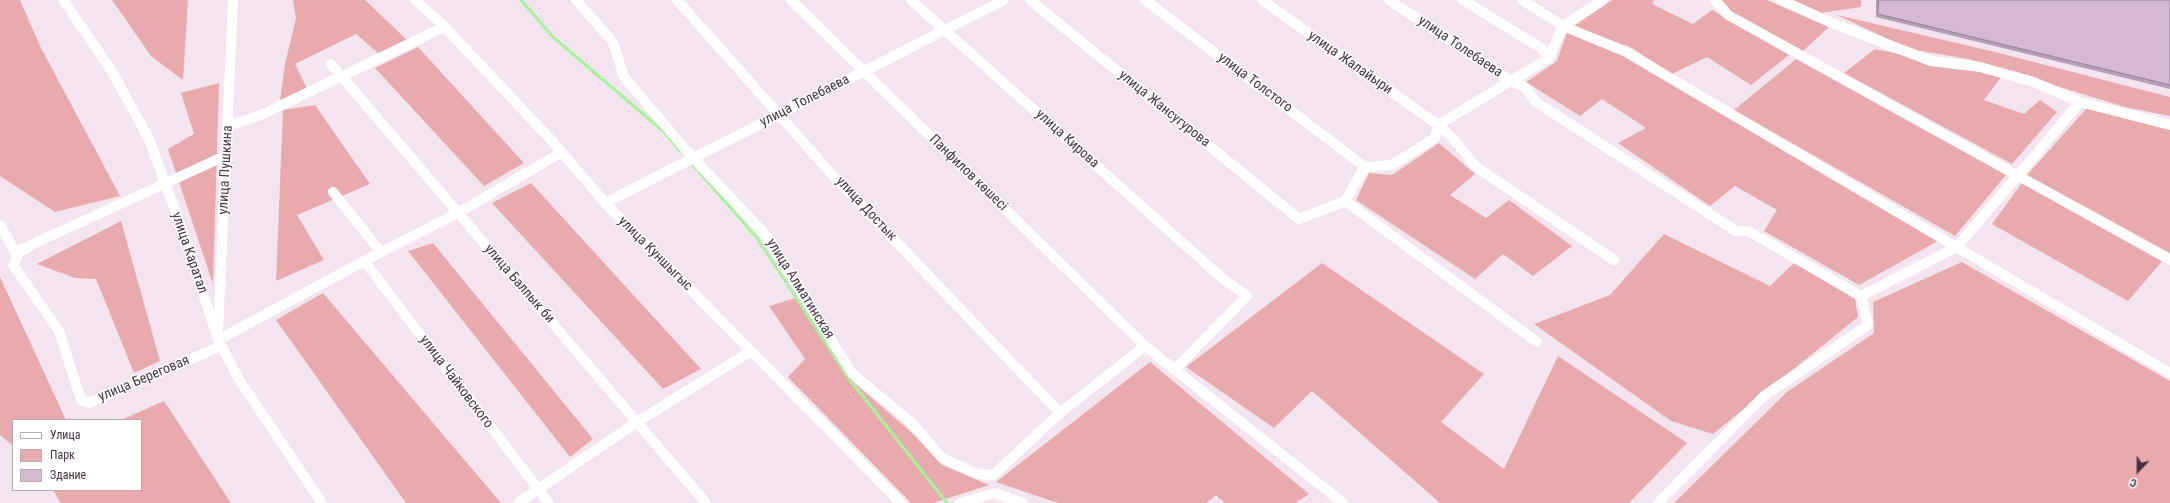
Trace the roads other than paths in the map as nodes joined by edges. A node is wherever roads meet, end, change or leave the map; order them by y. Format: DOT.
graph roads {
  1 [pos="63,0"];
  2 [pos="233,0"];
  3 [pos="414,0"];
  4 [pos="576,0"];
  5 [pos="677,0"];
  6 [pos="791,0"];
  7 [pos="912,0"];
  8 [pos="1004,0"];
  9 [pos="1030,0"];
  10 [pos="1145,0"];
  11 [pos="1262,0"];
  12 [pos="1389,0"];
  13 [pos="1463,0"];
  14 [pos="1522,0"];
  15 [pos="1603,0"];
  16 [pos="1715,0"];
  17 [pos="1781,0"];
  18 [pos="1563,26"];
  19 [pos="444,27"];
  20 [pos="945,30"];
  21 [pos="1549,58"];
  22 [pos="331,64"];
  23 [pos="864,71"];
  24 [pos="342,77"];
  25 [pos="1510,81"];
  26 [pos="2080,102"];
  27 [pos="781,114"];
  28 [pos="2170,124"];
  29 [pos="1438,125"];
  30 [pos="228,126"];
  31 [pos="562,152"];
  32 [pos="226,155"];
  33 [pos="693,158"];
  34 [pos="1365,167"];
  35 [pos="2016,175"];
  36 [pos="164,182"];
  37 [pos="334,192"];
  38 [pos="1345,201"];
  39 [pos="605,203"];
  40 [pos="458,213"];
  41 [pos="0,225"];
  42 [pos="33,244"];
  43 [pos="1957,247"];
  44 [pos="381,252"];
  45 [pos="1614,260"];
  46 [pos="2170,260"];
  47 [pos="364,261"];
  48 [pos="1861,296"];
  49 [pos="1536,342"];
  50 [pos="220,343"];
  51 [pos="1145,346"];
  52 [pos="751,351"];
  53 [pos="1174,370"];
  54 [pos="2170,373"];
  55 [pos="1060,413"];
  56 [pos="637,422"];
  57 [pos="538,490"];
  58 [pos="322,503"];
  59 [pos="518,503"];
  60 [pos="549,503"];
  61 [pos="706,503"];
  62 [pos="901,503"];
  63 [pos="960,503"];
  64 [pos="1023,503"];
  65 [pos="1343,503"];
  66 [pos="1658,503"];
  1 -- 36 [label="street, улица Каратал"];
  2 -- 30 [label="street, улица Пушкина"];
  3 -- 19 [label="street, улица Куншыгыс"];
  4 -- 33 [label="street, улица Алматинская"];
  5 -- 27 [label="street, улица Достык"];
  6 -- 23 [label="street, Панфилов көшесі"];
  7 -- 20 [label="street, улица Кирова"];
  8 -- 20 [label="street, улица Толебаева"];
  9 -- 38 [label="street, улица Жансугурова"];
  10 -- 34 [label="street, улица Толстого"];
  11 -- 29 [label="street, улица Жалайыри"];
  12 -- 25 [label="street, улица Толебаева"];
  13 -- 21 [label="street"];
  14 -- 18 [label="street"];
  15 -- 18 [label="street"];
  16 -- 35 [label="street"];
  17 -- 26 [label="street"];
  18 -- 21 [label="street"];
  18 -- 43 [label="street"];
  19 -- 24 [label="street"];
  19 -- 31 [label="street, улица Куншыгыс"];
  20 -- 23 [label="street, улица Толебаева"];
  20 -- 53 [label="street, улица Кирова"];
  21 -- 25 [label="street"];
  22 -- 24 [label="street, улица Балпык би"];
  23 -- 27 [label="street, улица Толебаева"];
  23 -- 51 [label="street, Панфилов көшесі"];
  24 -- 30 [label="street"];
  24 -- 40 [label="street, улица Балпык би"];
  25 -- 29 [label="street"];
  25 -- 48 [label="street, улица Толебаева"];
  26 -- 28 [label="street"];
  26 -- 35 [label="street"];
  27 -- 33 [label="street, улица Толебаева"];
  27 -- 55 [label="street, улица Достык"];
  29 -- 34 [label="street"];
  29 -- 45 [label="street, улица Жалайыри"];
  30 -- 32 [label="street, улица Пушкина"];
  31 -- 39 [label="street, улица Куншыгыс"];
  31 -- 40 [label="street"];
  32 -- 36 [label="street, улица Береговая"];
  32 -- 50 [label="street, улица Пушкина"];
  33 -- 39 [label="street, улица Толебаева"];
  33 -- 55 [label="street, улица Алматинская"];
  34 -- 38 [label="street"];
  35 -- 43 [label="street"];
  35 -- 46 [label="street"];
  36 -- 42 [label="street, улица Береговая"];
  36 -- 50 [label="street, улица Каратал"];
  37 -- 44 [label="street"];
  38 -- 49 [label="street"];
  39 -- 52 [label="street, улица Куншыгыс"];
  40 -- 44 [label="street"];
  40 -- 56 [label="street, улица Балпык би"];
  41 -- 42 [label="street, улица Береговая"];
  42 -- 50 [label="street, улица Береговая"];
  43 -- 48 [label="street"];
  43 -- 54 [label="street"];
  44 -- 47 [label="street"];
  47 -- 50 [label="street"];
  47 -- 57 [label="street, улица Чайковского"];
  48 -- 66 [label="street"];
  50 -- 58 [label="street, улица Каратал"];
  51 -- 53 [label="street, Панфилов көшесі"];
  51 -- 55 [label="street, улица Алматинская"];
  52 -- 56 [label="street"];
  52 -- 62 [label="street, улица Куншыгыс"];
  53 -- 65 [label="street, Панфилов көшесі"];
  56 -- 57 [label="street"];
  56 -- 61 [label="street, улица Балпык би"];
  57 -- 59 [label="street"];
  57 -- 60 [label="street, улица Чайковского"];
  63 -- 64 [label="street"];
}
